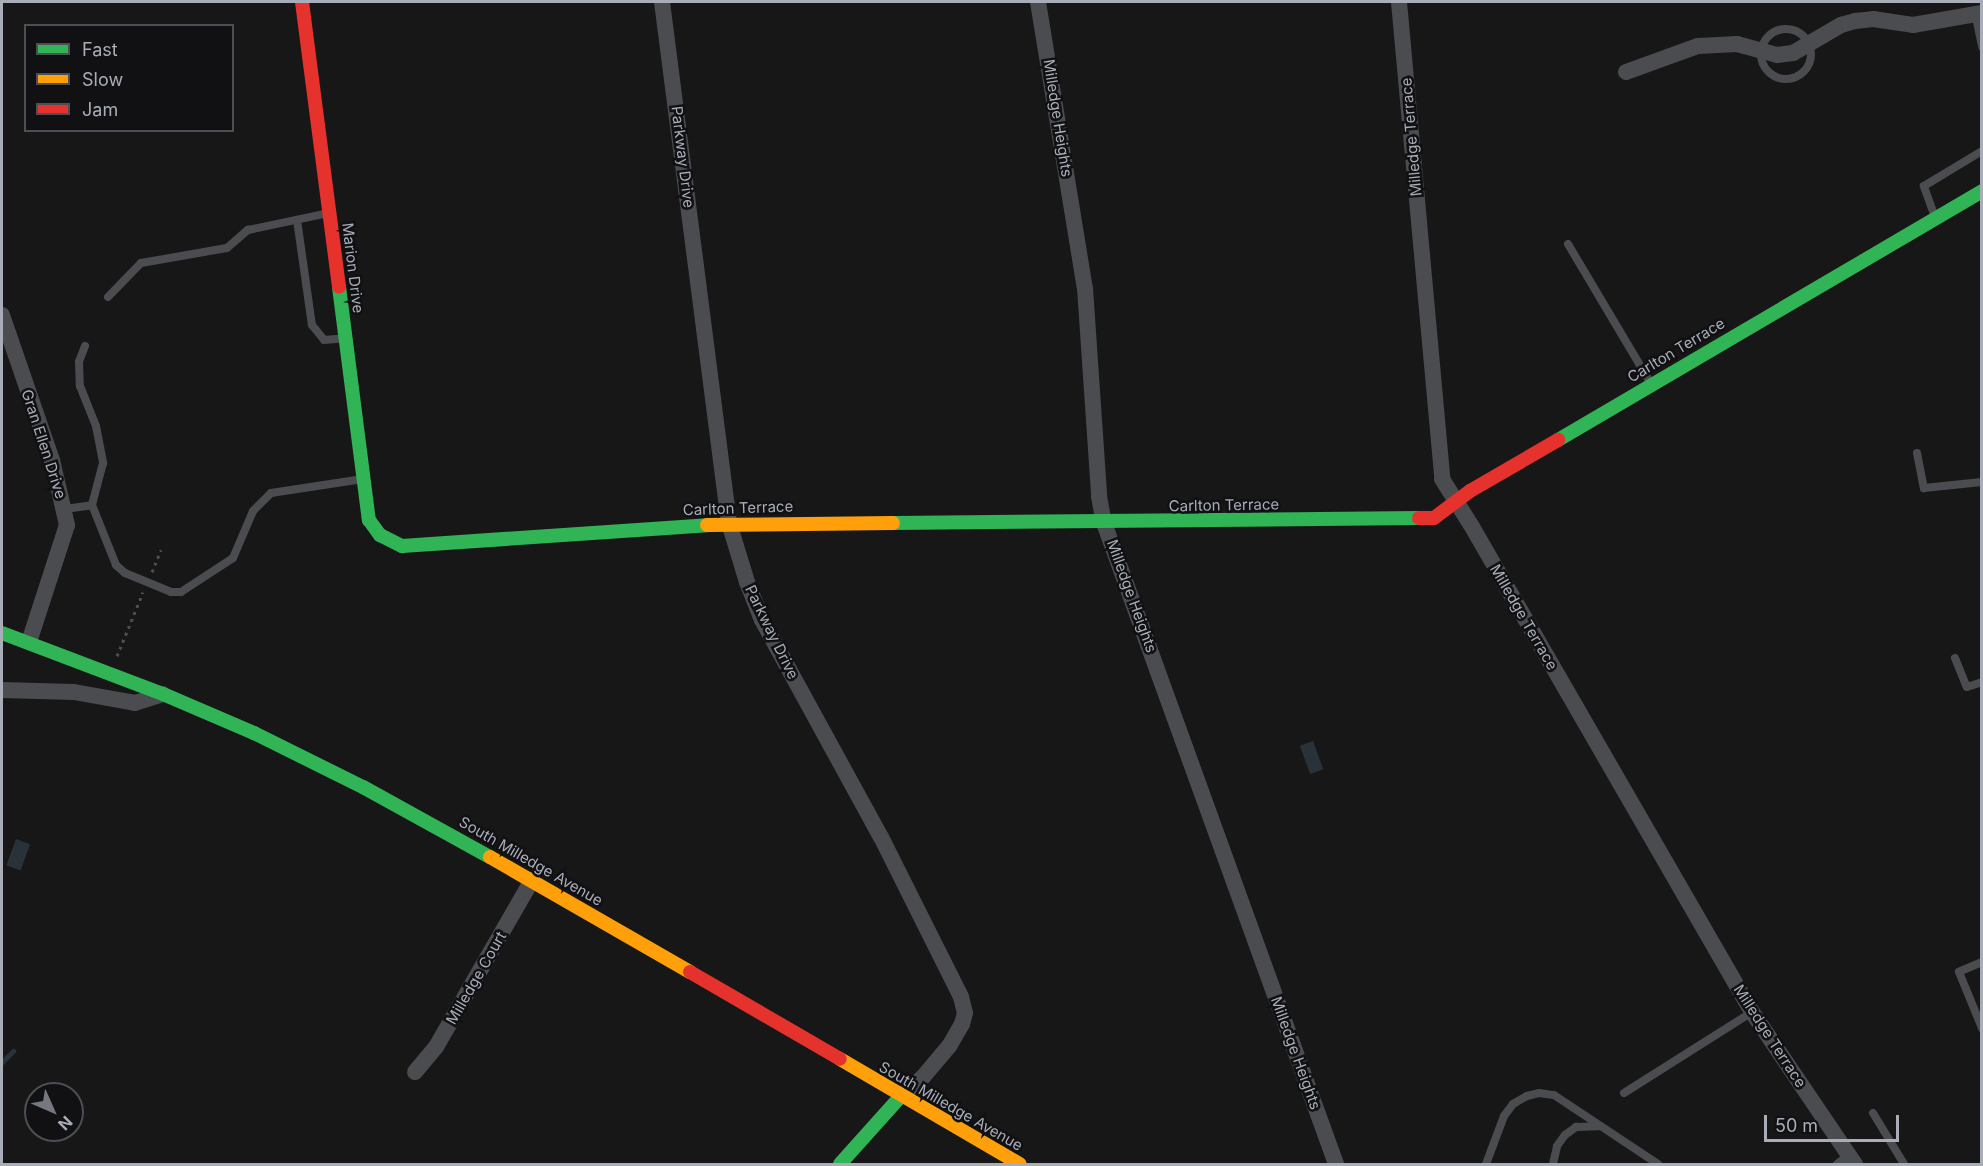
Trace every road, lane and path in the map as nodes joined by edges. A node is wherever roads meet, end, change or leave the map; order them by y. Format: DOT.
graph roads {
  1 [pos="302,2"];
  2 [pos="663,2"];
  3 [pos="1038,2"];
  4 [pos="1399,2"];
  5 [pos="1978,13"];
  6 [pos="1809,45"];
  7 [pos="1982,47"];
  8 [pos="1761,49"];
  9 [pos="1626,72"];
  10 [pos="1982,151"];
  11 [pos="1982,191"];
  12 [pos="329,213"];
  13 [pos="1935,218"];
  14 [pos="297,220"];
  15 [pos="1568,244"];
  16 [pos="108,297"];
  17 [pos="2,315"];
  18 [pos="345,338"];
  19 [pos="85,346"];
  20 [pos="1652,384"];
  21 [pos="1917,453"];
  22 [pos="363,479"];
  23 [pos="1982,482"];
  24 [pos="1455,503"];
  25 [pos="92,505"];
  26 [pos="65,509"];
  27 [pos="729,523"];
  28 [pos="1104,523"];
  29 [pos="380,535"];
  30 [pos="161,550"];
  31 [pos="150,576"];
  32 [pos="145,588"];
  33 [pos="2,633"];
  34 [pos="29,642"];
  35 [pos="117,657"];
  36 [pos="1955,658"];
  37 [pos="1982,682"];
  38 [pos="2,690"];
  39 [pos="163,694"];
  40 [pos="532,880"];
  41 [pos="1982,963"];
  42 [pos="1752,1012"];
  43 [pos="1982,1028"];
  44 [pos="415,1072"];
  45 [pos="1624,1093"];
  46 [pos="901,1096"];
  47 [pos="1874,1113"];
  48 [pos="1603,1126"];
  49 [pos="1846,1161"];
  50 [pos="840,1164"];
  51 [pos="1020,1164"];
  52 [pos="1336,1164"];
  53 [pos="1486,1164"];
  54 [pos="1553,1164"];
  55 [pos="1658,1164"];
  56 [pos="1904,1164"];
  1 -- 12 [label="street, Marion Drive"];
  2 -- 27 [label="street, Parkway Drive"];
  3 -- 28 [label="street, Milledge Heights"];
  4 -- 24 [label="street, Milledge Terrace"];
  5 -- 6 [label="street"];
  5 -- 7 [label="lane"];
  6 -- 8 [label="street"];
  6 -- 8 [label="lane"];
  6 -- 8 [label="lane"];
  8 -- 9 [label="street"];
  10 -- 13 [label="lane"];
  11 -- 13 [label="street, Carlton Terrace"];
  12 -- 14 [label="lane"];
  12 -- 18 [label="street, Marion Drive"];
  13 -- 20 [label="street, Carlton Terrace"];
  14 -- 16 [label="lane"];
  14 -- 18 [label="lane"];
  15 -- 20 [label="lane"];
  17 -- 26 [label="street, Gran Ellen Drive"];
  18 -- 22 [label="street, Marion Drive"];
  19 -- 25 [label="lane"];
  20 -- 24 [label="street, Carlton Terrace"];
  21 -- 23 [label="lane"];
  22 -- 25 [label="lane"];
  22 -- 29 [label="street, Marion Drive"];
  24 -- 28 [label="street, Carlton Terrace"];
  24 -- 42 [label="street, Milledge Terrace"];
  25 -- 26 [label="lane"];
  26 -- 34 [label="street, Gran Ellen Drive"];
  27 -- 28 [label="street, Carlton Terrace"];
  27 -- 29 [label="street, Carlton Terrace"];
  27 -- 46 [label="street, Parkway Drive"];
  28 -- 52 [label="street, Milledge Heights"];
  30 -- 31 [label="path"];
  32 -- 35 [label="path"];
  33 -- 34 [label="street, South Milledge Avenue"];
  34 -- 39 [label="street, South Milledge Avenue"];
  36 -- 37 [label="lane"];
  38 -- 39 [label="street"];
  39 -- 40 [label="street, South Milledge Avenue"];
  40 -- 44 [label="street, Milledge Court"];
  40 -- 46 [label="street, South Milledge Avenue"];
  41 -- 43 [label="lane"];
  42 -- 45 [label="lane"];
  42 -- 49 [label="street, Milledge Terrace"];
  46 -- 50 [label="street"];
  46 -- 51 [label="street, South Milledge Avenue"];
  47 -- 56 [label="lane"];
  48 -- 53 [label="lane"];
  48 -- 54 [label="lane"];
  48 -- 55 [label="lane"];
}
